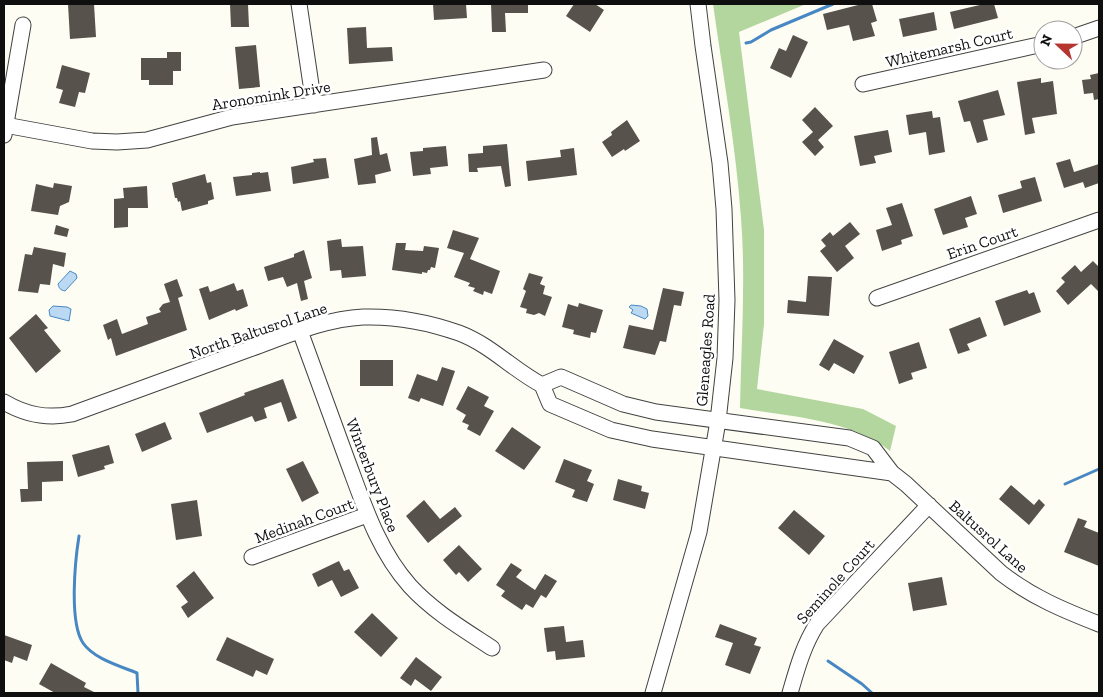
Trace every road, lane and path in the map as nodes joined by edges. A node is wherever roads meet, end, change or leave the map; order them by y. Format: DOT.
graph roads {
  1 [pos="299,4"];
  2 [pos="698,4"];
  3 [pos="23,25"];
  4 [pos="1099,28"];
  5 [pos="1083,34"];
  6 [pos="1033,46"];
  7 [pos="544,70"];
  8 [pos="863,84"];
  9 [pos="314,105"];
  10 [pos="5,130"];
  11 [pos="1099,220"];
  12 [pos="877,298"];
  13 [pos="300,331"];
  14 [pos="542,385"];
  15 [pos="4,402"];
  16 [pos="718,421"];
  17 [pos="714,447"];
  18 [pos="892,473"];
  19 [pos="929,505"];
  20 [pos="367,515"];
  21 [pos="252,558"];
  22 [pos="1099,624"];
  23 [pos="492,648"];
  24 [pos="653,693"];
  25 [pos="790,693"];
  1 -- 9 [label="street"];
  2 -- 16 [label="street, Gleneagles Road"];
  3 -- 10 [label="street"];
  4 -- 5 [label="street"];
  6 -- 8 [label="street, Whitemarsh Court"];
  7 -- 9 [label="street, Aronomink Drive"];
  9 -- 10 [label="street, Aronomink Drive"];
  11 -- 12 [label="street, Erin Court"];
  13 -- 14 [label="street, North Baltusrol Lane"];
  13 -- 15 [label="street, North Baltusrol Lane"];
  13 -- 20 [label="street, Winterbury Place"];
  14 -- 16 [label="street"];
  14 -- 17 [label="street"];
  16 -- 17 [label="street, Gleneagles Road"];
  16 -- 18 [label="street, Baltusrol Lane"];
  17 -- 18 [label="street"];
  17 -- 24 [label="street, Gleneagles Road"];
  18 -- 19 [label="street, Baltusrol Lane"];
  19 -- 22 [label="street, Baltusrol Lane"];
  19 -- 25 [label="street, Seminole Court"];
  20 -- 21 [label="street, Medinah Court"];
  20 -- 23 [label="street, Winterbury Place"];
}
